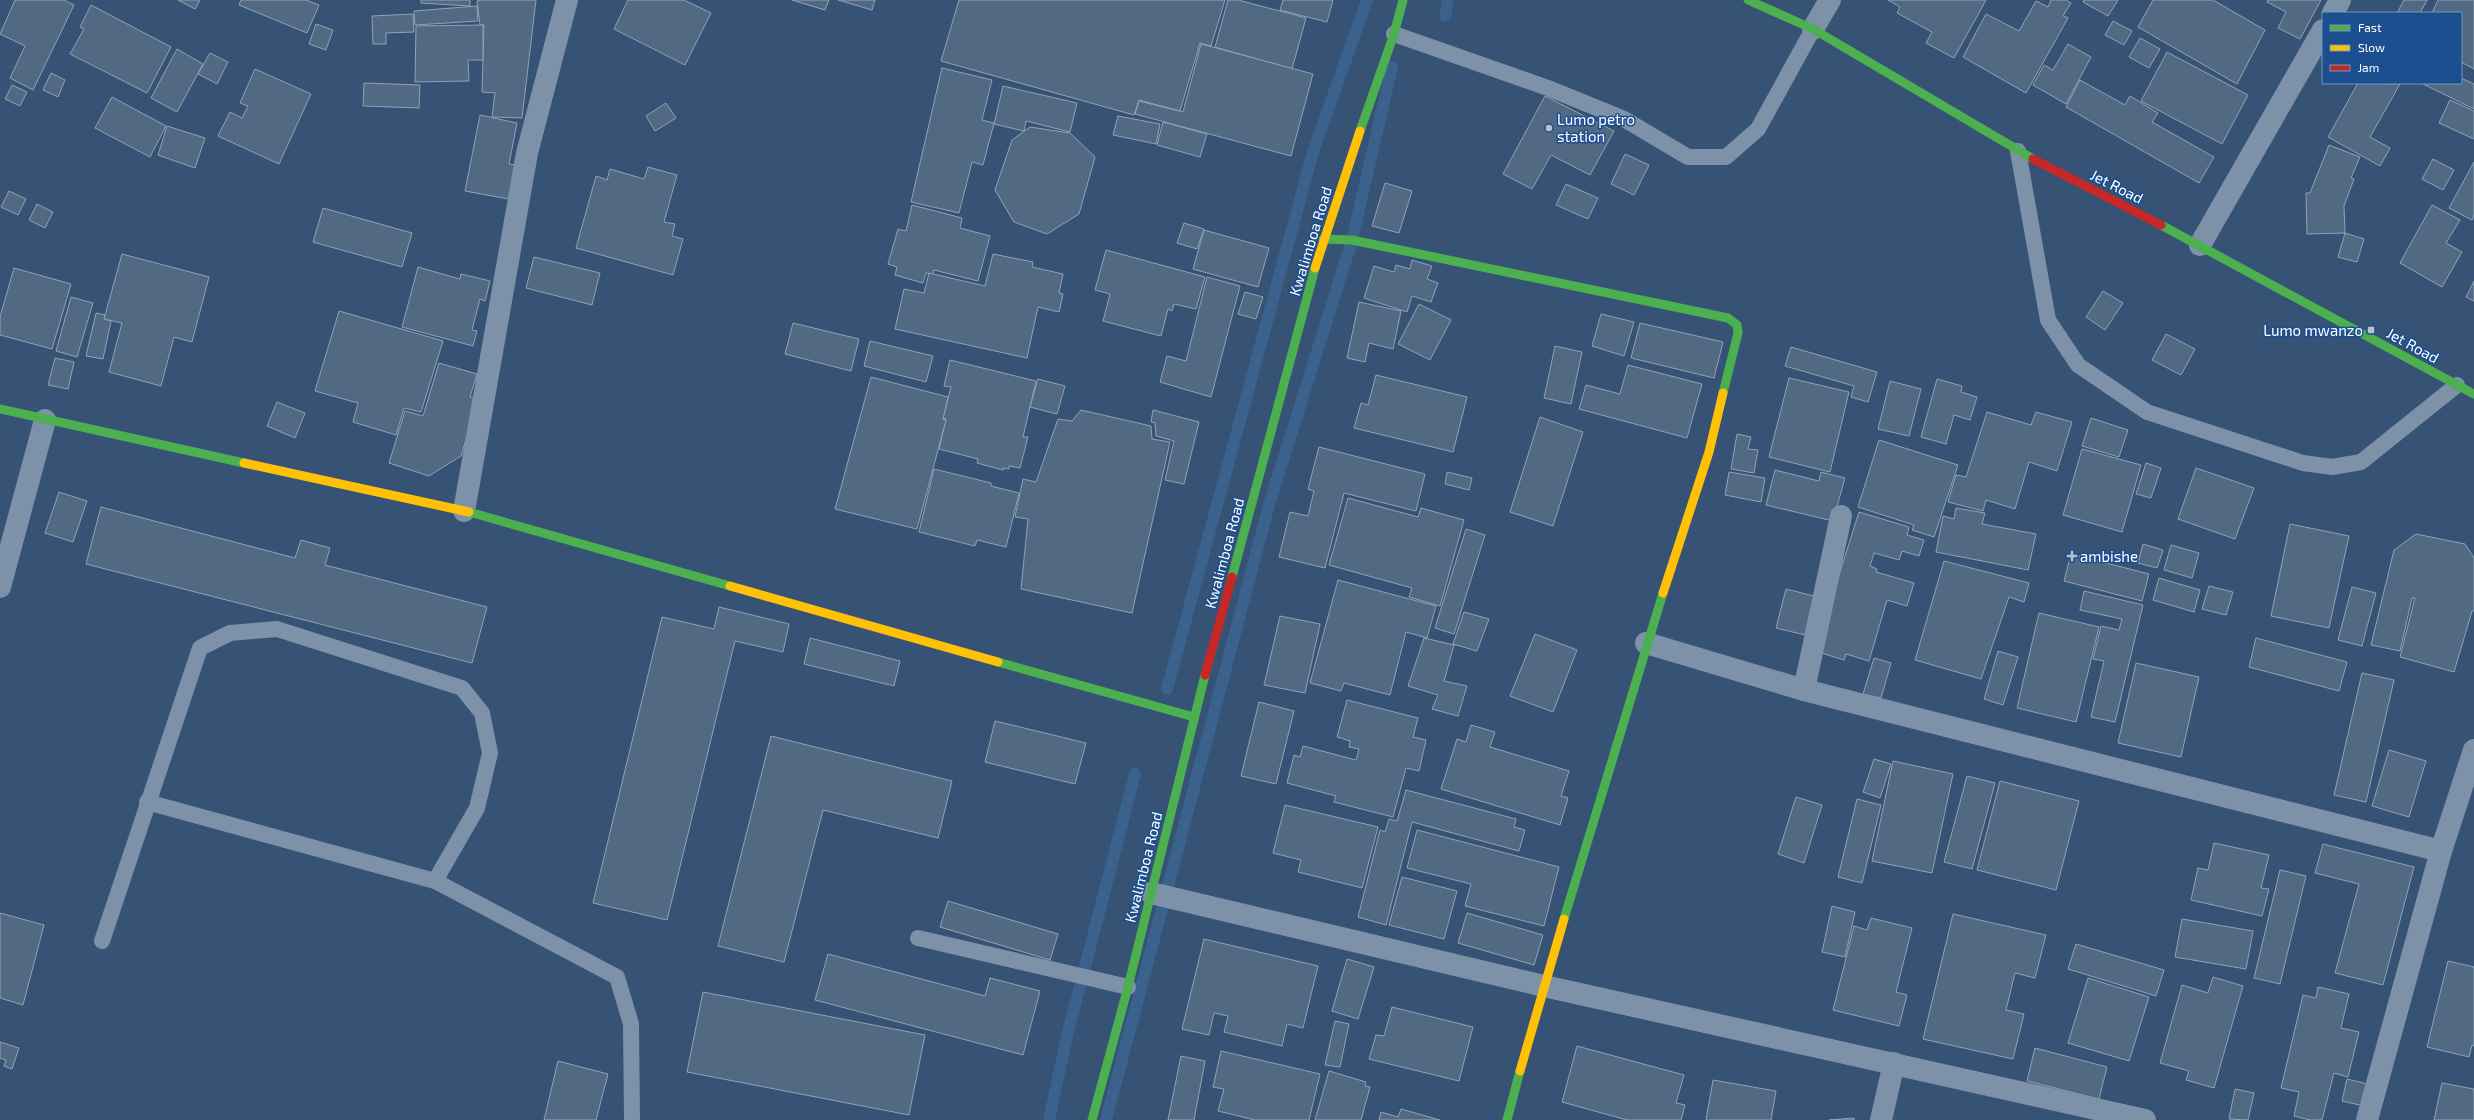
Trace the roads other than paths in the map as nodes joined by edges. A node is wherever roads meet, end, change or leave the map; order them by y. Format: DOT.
graph roads {
  1 [pos="567,0"];
  2 [pos="1403,0"];
  3 [pos="1748,0"];
  4 [pos="1830,0"];
  5 [pos="2340,0"];
  6 [pos="2334,12"];
  7 [pos="1814,29"];
  8 [pos="2322,32"];
  9 [pos="1394,34"];
  10 [pos="2018,151"];
  11 [pos="1323,238"];
  12 [pos="2200,245"];
  13 [pos="2457,385"];
  14 [pos="2474,394"];
  15 [pos="0,409"];
  16 [pos="45,420"];
  17 [pos="464,511"];
  18 [pos="1841,516"];
  19 [pos="0,587"];
  20 [pos="1646,643"];
  21 [pos="1804,690"];
  22 [pos="1194,717"];
  23 [pos="2474,750"];
  24 [pos="147,802"];
  25 [pos="2441,851"];
  26 [pos="435,881"];
  27 [pos="1151,893"];
  28 [pos="918,938"];
  29 [pos="102,941"];
  30 [pos="1544,986"];
  31 [pos="1128,987"];
  32 [pos="1894,1064"];
  33 [pos="632,1120"];
  34 [pos="1092,1120"];
  35 [pos="1507,1120"];
  36 [pos="1881,1120"];
  37 [pos="2145,1120"];
  38 [pos="2367,1120"];
  1 -- 17 [label="street"];
  2 -- 9 [label="street, Kwalimboa Road"];
  3 -- 7 [label="street, Jet Road"];
  4 -- 7 [label="street"];
  5 -- 6 [label="street"];
  7 -- 9 [label="lane"];
  7 -- 10 [label="street, Jet Road"];
  8 -- 12 [label="street"];
  9 -- 11 [label="street, Kwalimboa Road"];
  10 -- 12 [label="street, Jet Road"];
  10 -- 13 [label="lane"];
  11 -- 20 [label="street"];
  11 -- 22 [label="street, Kwalimboa Road"];
  12 -- 13 [label="street, Jet Road"];
  13 -- 14 [label="street, Jet Road"];
  15 -- 16 [label="street"];
  16 -- 17 [label="street"];
  16 -- 19 [label="street"];
  17 -- 22 [label="street"];
  18 -- 21 [label="street"];
  20 -- 21 [label="street"];
  20 -- 30 [label="street"];
  21 -- 25 [label="street"];
  22 -- 27 [label="street, Kwalimboa Road"];
  23 -- 25 [label="street"];
  24 -- 26 [label="lane"];
  24 -- 26 [label="lane"];
  24 -- 29 [label="lane"];
  25 -- 38 [label="street"];
  26 -- 33 [label="lane"];
  27 -- 30 [label="street"];
  27 -- 31 [label="street, Kwalimboa Road"];
  28 -- 31 [label="lane"];
  30 -- 32 [label="street"];
  30 -- 35 [label="street"];
  31 -- 34 [label="street, Kwalimboa Road"];
  32 -- 36 [label="street"];
  32 -- 37 [label="street"];
}
